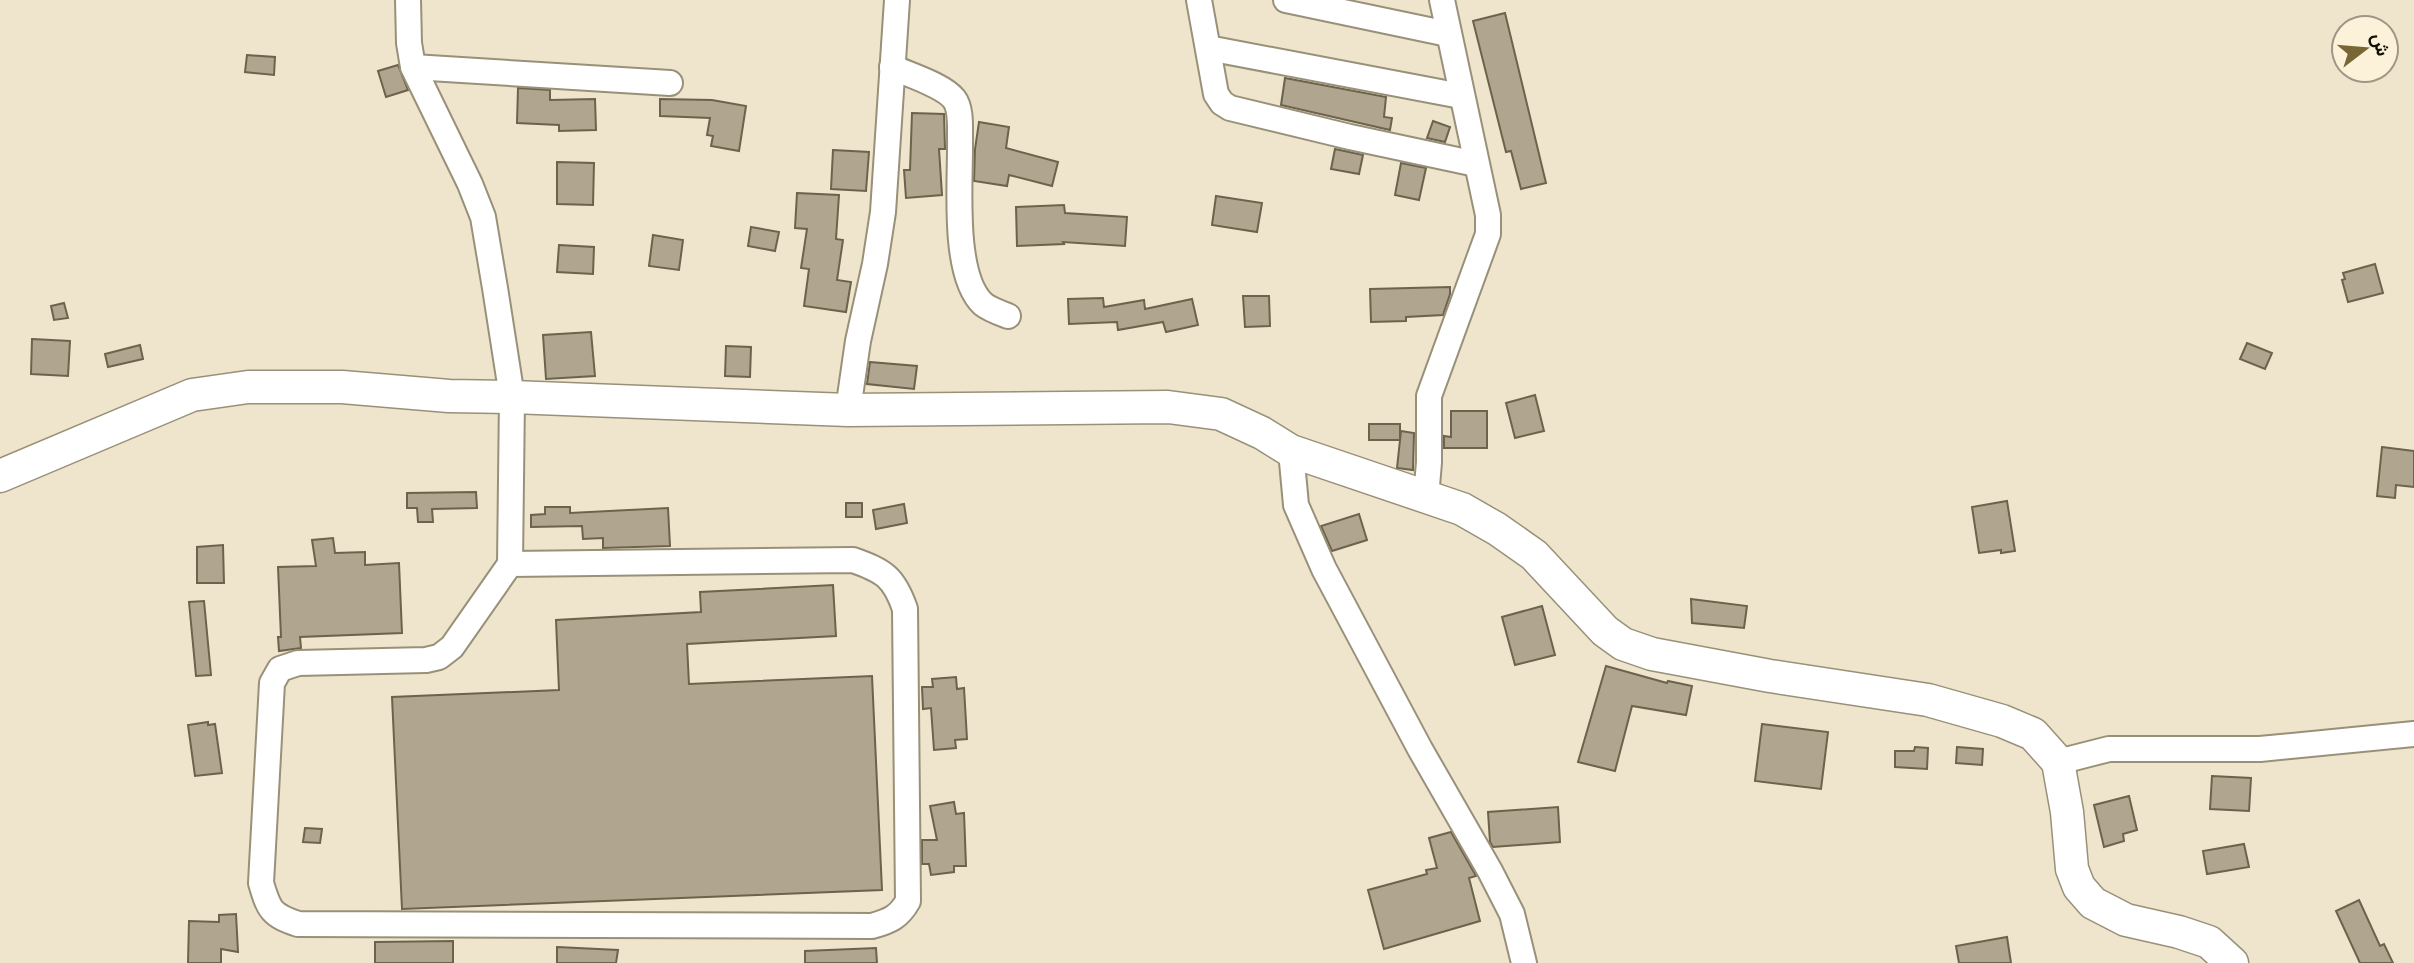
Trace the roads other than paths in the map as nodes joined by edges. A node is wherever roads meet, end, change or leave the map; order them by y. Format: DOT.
graph roads {
  1 [pos="408,0"];
  2 [pos="897,0"];
  3 [pos="1199,0"];
  4 [pos="1286,0"];
  5 [pos="1442,0"];
  6 [pos="1448,34"];
  7 [pos="1208,48"];
  8 [pos="892,67"];
  9 [pos="413,68"];
  10 [pos="670,83"];
  11 [pos="1461,96"];
  12 [pos="1476,164"];
  13 [pos="1007,316"];
  14 [pos="512,397"];
  15 [pos="848,410"];
  16 [pos="1291,451"];
  17 [pos="0,476"];
  18 [pos="1426,498"];
  19 [pos="510,564"];
  20 [pos="2414,734"];
  21 [pos="2058,762"];
  22 [pos="1524,963"];
  23 [pos="2232,963"];
  1 -- 9 [label="street"];
  2 -- 8 [label="street"];
  3 -- 7 [label="street"];
  4 -- 6 [label="street"];
  5 -- 6 [label="street"];
  6 -- 11 [label="street"];
  7 -- 11 [label="street"];
  7 -- 12 [label="street"];
  8 -- 13 [label="street"];
  8 -- 15 [label="street"];
  9 -- 10 [label="street"];
  9 -- 14 [label="street"];
  11 -- 12 [label="street"];
  12 -- 18 [label="street"];
  14 -- 15 [label="main road"];
  14 -- 17 [label="main road"];
  14 -- 19 [label="street"];
  15 -- 16 [label="main road"];
  16 -- 18 [label="main road"];
  16 -- 22 [label="street"];
  18 -- 21 [label="main road"];
  19 -- 19 [label="street"];
  20 -- 21 [label="street"];
  21 -- 23 [label="main road"];
}
